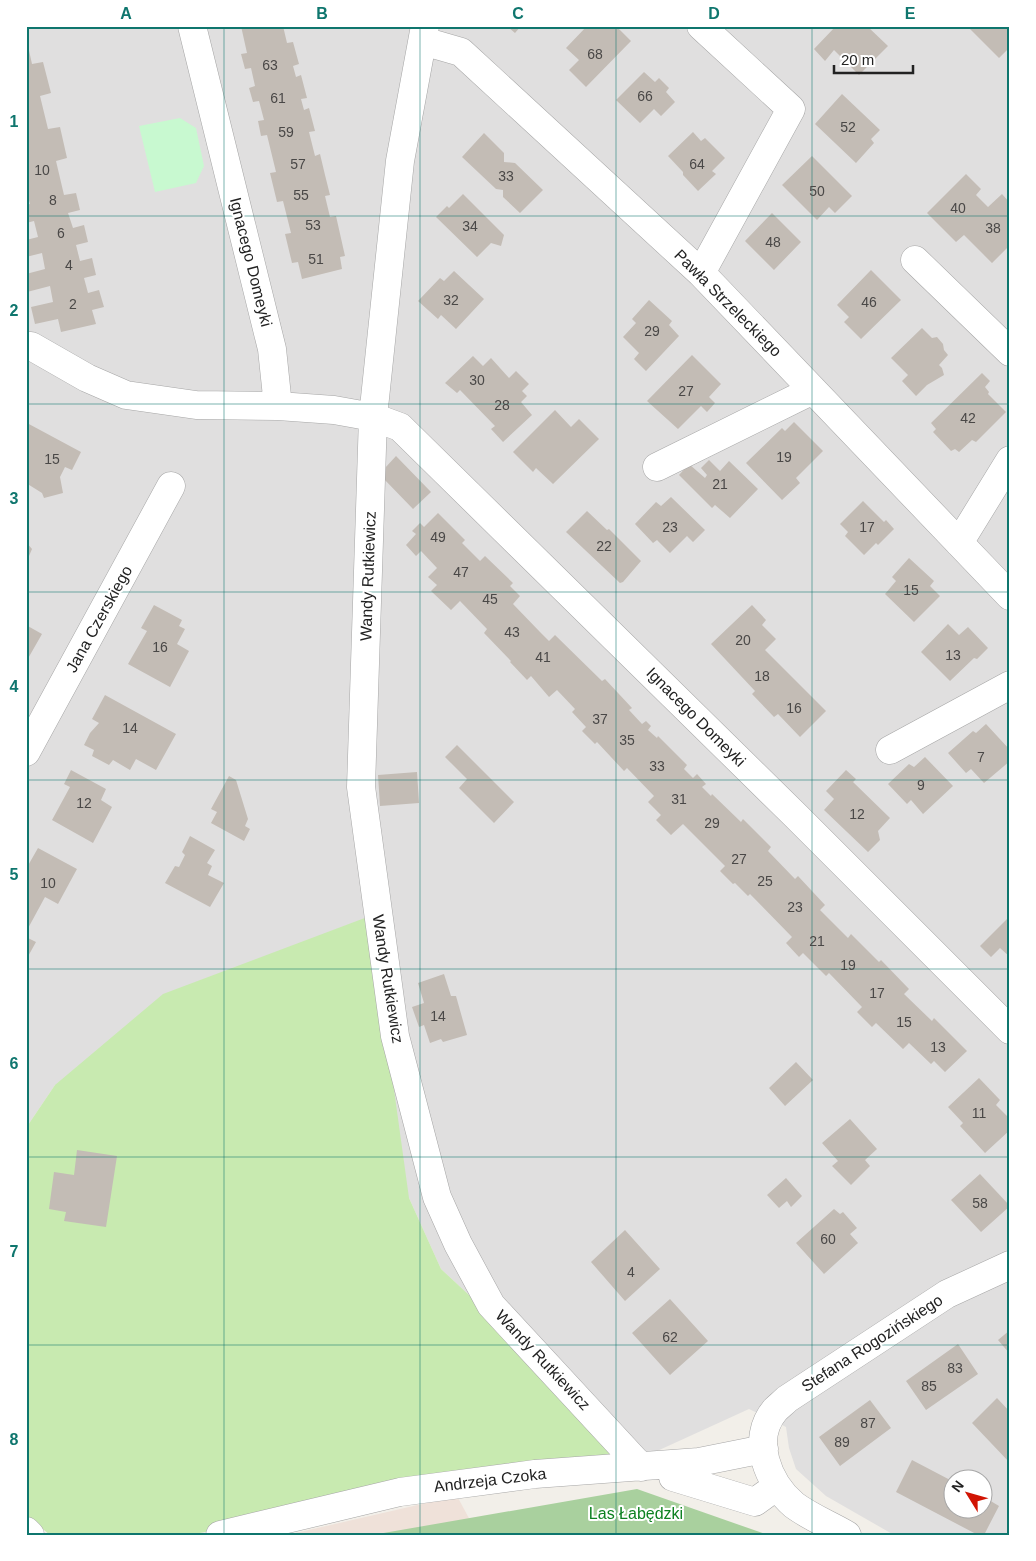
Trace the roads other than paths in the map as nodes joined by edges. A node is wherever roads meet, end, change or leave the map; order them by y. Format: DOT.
graph roads {
  1 [pos="192,26"];
  2 [pos="701,26"];
  3 [pos="424,34"];
  4 [pos="915,260"];
  5 [pos="701,273"];
  6 [pos="26,346"];
  7 [pos="1010,352"];
  8 [pos="813,390"];
  9 [pos="278,406"];
  10 [pos="373,417"];
  11 [pos="1010,460"];
  12 [pos="657,467"];
  13 [pos="171,486"];
  14 [pos="959,543"];
  15 [pos="1010,596"];
  16 [pos="1010,685"];
  17 [pos="890,750"];
  18 [pos="26,752"];
  19 [pos="1010,1030"];
  20 [pos="1010,1265"];
  21 [pos="764,1449"];
  22 [pos="671,1465"];
  23 [pos="641,1467"];
  24 [pos="777,1486"];
  25 [pos="26,1531"];
  26 [pos="30,1535"];
  27 [pos="220,1535"];
  28 [pos="848,1535"];
  1 -- 9 [label="street, Ignacego Domeyki"];
  2 -- 5 [label="street"];
  3 -- 5 [label="street, Pawła Strzeleckiego"];
  3 -- 10 [label="street"];
  4 -- 7 [label="street"];
  5 -- 8 [label="street, Pawła Strzeleckiego"];
  6 -- 9 [label="street"];
  8 -- 12 [label="street"];
  8 -- 14 [label="street, Pawła Strzeleckiego"];
  9 -- 10 [label="street, Ignacego Domeyki"];
  10 -- 19 [label="street, Ignacego Domeyki"];
  10 -- 23 [label="street, Wandy Rutkiewicz"];
  11 -- 14 [label="street"];
  13 -- 18 [label="street, Jana Czerskiego"];
  14 -- 15 [label="street, Pawła Strzeleckiego"];
  16 -- 17 [label="street"];
  20 -- 21 [label="street, Stefana Rogozińskiego"];
  21 -- 22 [label="street, Andrzeja Czoka"];
  21 -- 24 [label="street"];
  22 -- 23 [label="street, Andrzeja Czoka"];
  22 -- 24 [label="street"];
  23 -- 27 [label="street, Andrzeja Czoka"];
  24 -- 28 [label="street"];
  25 -- 26 [label="street"];
}
